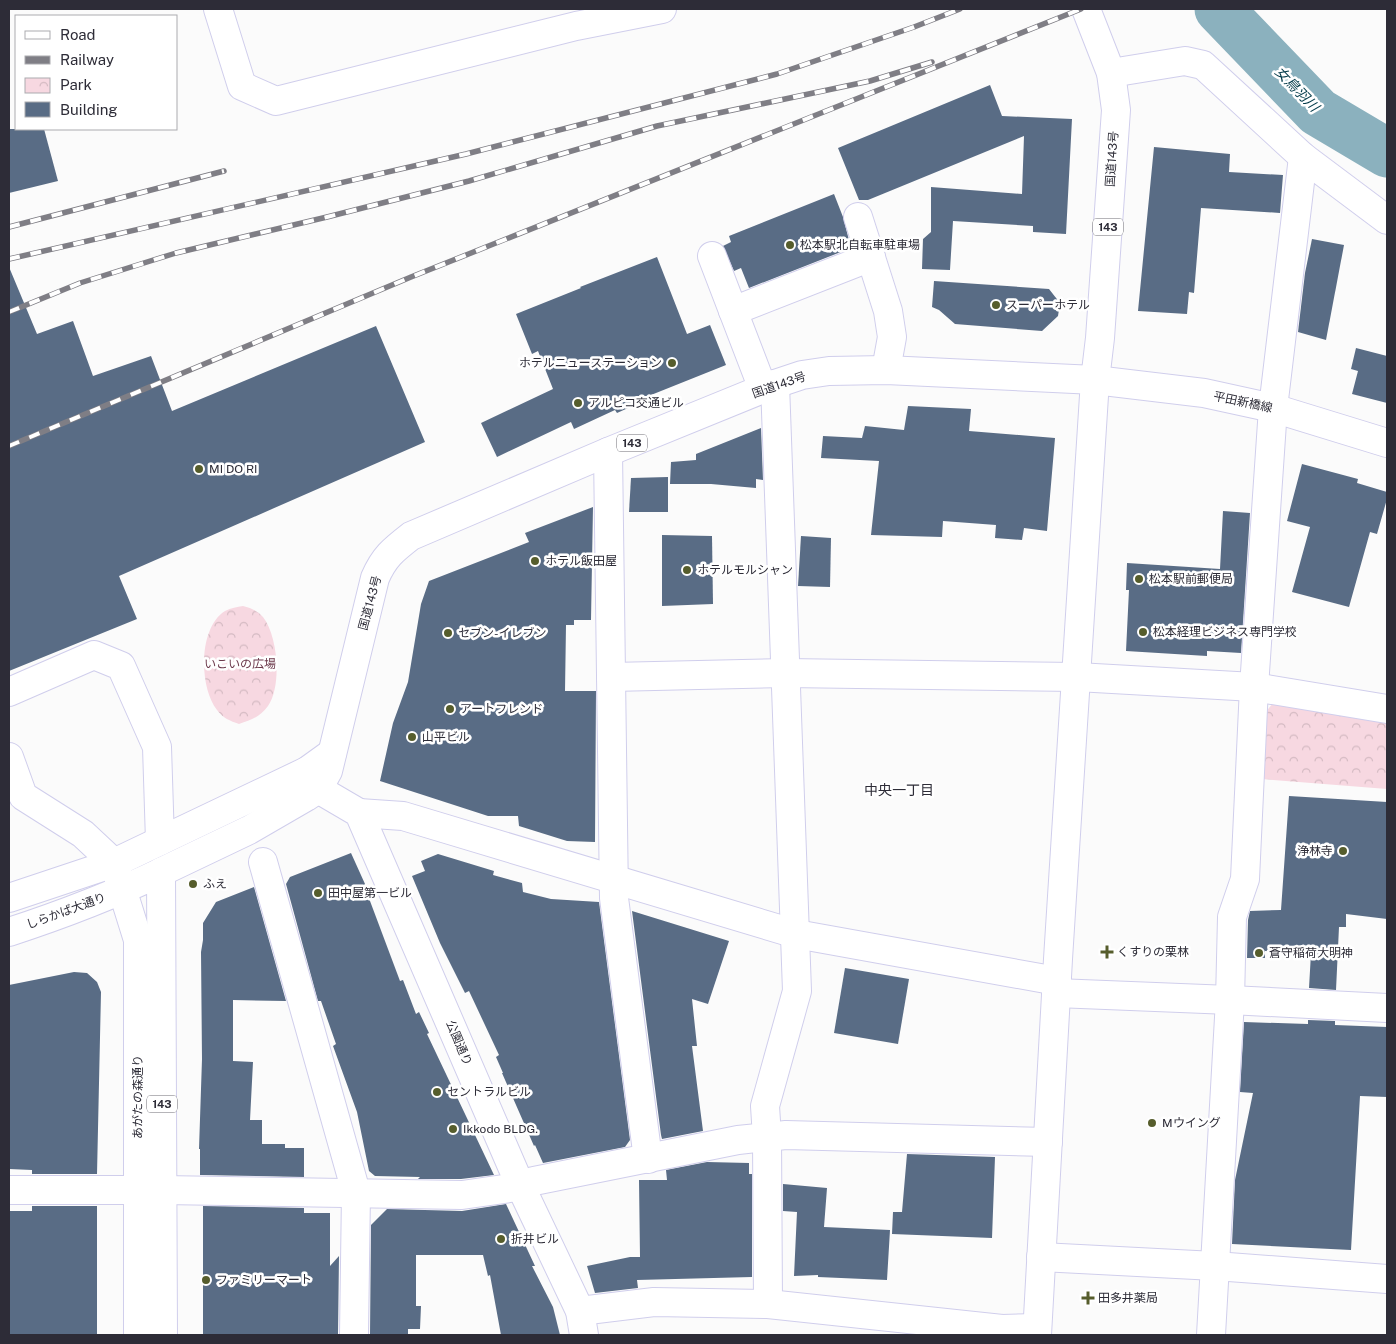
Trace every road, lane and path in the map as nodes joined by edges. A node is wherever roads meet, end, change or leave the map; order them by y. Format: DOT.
graph roads {
  1 [pos="218,9"];
  2 [pos="662,9"];
  3 [pos="1086,9"];
  4 [pos="1111,73"];
  5 [pos="1303,157"];
  6 [pos="858,217"];
  7 [pos="1387,220"];
  8 [pos="712,256"];
  9 [pos="871,257"];
  10 [pos="733,310"];
  11 [pos="886,370"];
  12 [pos="1095,380"];
  13 [pos="769,387"];
  14 [pos="1272,408"];
  15 [pos="1387,443"];
  16 [pos="608,452"];
  17 [pos="786,674"];
  18 [pos="611,677"];
  19 [pos="1076,677"];
  20 [pos="1254,687"];
  21 [pos="9,692"];
  22 [pos="1387,709"];
  23 [pos="9,757"];
  24 [pos="313,780"];
  25 [pos="359,813"];
  26 [pos="160,841"];
  27 [pos="263,862"];
  28 [pos="114,863"];
  29 [pos="160,872"];
  30 [pos="614,879"];
  31 [pos="122,890"];
  32 [pos="9,898"];
  33 [pos="9,932"];
  34 [pos="796,934"];
  35 [pos="1056,987"];
  36 [pos="1230,1000"];
  37 [pos="1387,1008"];
  38 [pos="767,1137"];
  39 [pos="1048,1142"];
  40 [pos="648,1159"];
  41 [pos="520,1185"];
  42 [pos="9,1190"];
  43 [pos="150,1190"];
  44 [pos="356,1192"];
  45 [pos="1041,1257"];
  46 [pos="1215,1266"];
  47 [pos="1387,1279"];
  48 [pos="768,1304"];
  49 [pos="582,1323"];
  50 [pos="1037,1332"];
  51 [pos="138,1335"];
  52 [pos="162,1335"];
  53 [pos="354,1335"];
  54 [pos="1211,1335"];
  1 -- 2 [label="main road"];
  3 -- 4 [label="main road, 国道143号 / 143"];
  4 -- 5 [label="main road"];
  4 -- 12 [label="main road, 国道143号 / 143"];
  5 -- 7 [label="main road"];
  5 -- 14 [label="main road"];
  6 -- 9 [label="main road"];
  8 -- 10 [label="main road"];
  9 -- 10 [label="main road"];
  9 -- 11 [label="main road"];
  10 -- 13 [label="main road"];
  11 -- 12 [label="main road, 国道143号 / 143"];
  11 -- 13 [label="main road, 国道143号 / 143"];
  12 -- 14 [label="main road, 平田新橋線"];
  12 -- 19 [label="main road"];
  13 -- 16 [label="main road, 国道143号 / 143"];
  13 -- 17 [label="main road"];
  14 -- 15 [label="main road, 平田新橋線"];
  14 -- 20 [label="main road"];
  16 -- 18 [label="main road"];
  16 -- 24 [label="main road, 国道143号 / 143"];
  17 -- 18 [label="main road"];
  17 -- 19 [label="main road"];
  17 -- 34 [label="main road"];
  18 -- 30 [label="main road"];
  19 -- 20 [label="main road"];
  19 -- 35 [label="main road"];
  20 -- 22 [label="main road"];
  20 -- 36 [label="main road"];
  21 -- 26 [label="main road"];
  23 -- 28 [label="main road"];
  24 -- 25 [label="main road"];
  24 -- 26 [label="main road, 国道143号 / 143"];
  24 -- 29 [label="main road, 国道143号 / 143"];
  25 -- 30 [label="main road"];
  25 -- 41 [label="main road, 公園通り"];
  26 -- 28 [label="main road, 国道143号 / 143"];
  27 -- 44 [label="main road"];
  28 -- 31 [label="main road, あがたの森通り / 143"];
  28 -- 32 [label="main road"];
  29 -- 31 [label="main road, しらかば大通り"];
  29 -- 43 [label="main road, あがたの森通り / 143"];
  30 -- 34 [label="main road"];
  30 -- 40 [label="main road"];
  31 -- 33 [label="main road, しらかば大通り"];
  31 -- 43 [label="main road, あがたの森通り / 143"];
  34 -- 35 [label="main road"];
  34 -- 38 [label="main road"];
  35 -- 36 [label="main road"];
  35 -- 39 [label="main road"];
  36 -- 37 [label="main road"];
  36 -- 46 [label="main road"];
  38 -- 39 [label="main road"];
  38 -- 40 [label="main road"];
  38 -- 48 [label="main road"];
  39 -- 45 [label="main road"];
  40 -- 41 [label="main road"];
  41 -- 44 [label="main road"];
  41 -- 49 [label="main road, 公園通り"];
  42 -- 43 [label="main road"];
  43 -- 44 [label="main road"];
  43 -- 51 [label="main road, あがたの森通り / 143"];
  43 -- 52 [label="main road, あがたの森通り / 143"];
  44 -- 53 [label="main road"];
  45 -- 46 [label="main road"];
  45 -- 50 [label="main road"];
  46 -- 47 [label="main road"];
  46 -- 54 [label="main road"];
  48 -- 49 [label="main road"];
  48 -- 50 [label="main road"];
}
